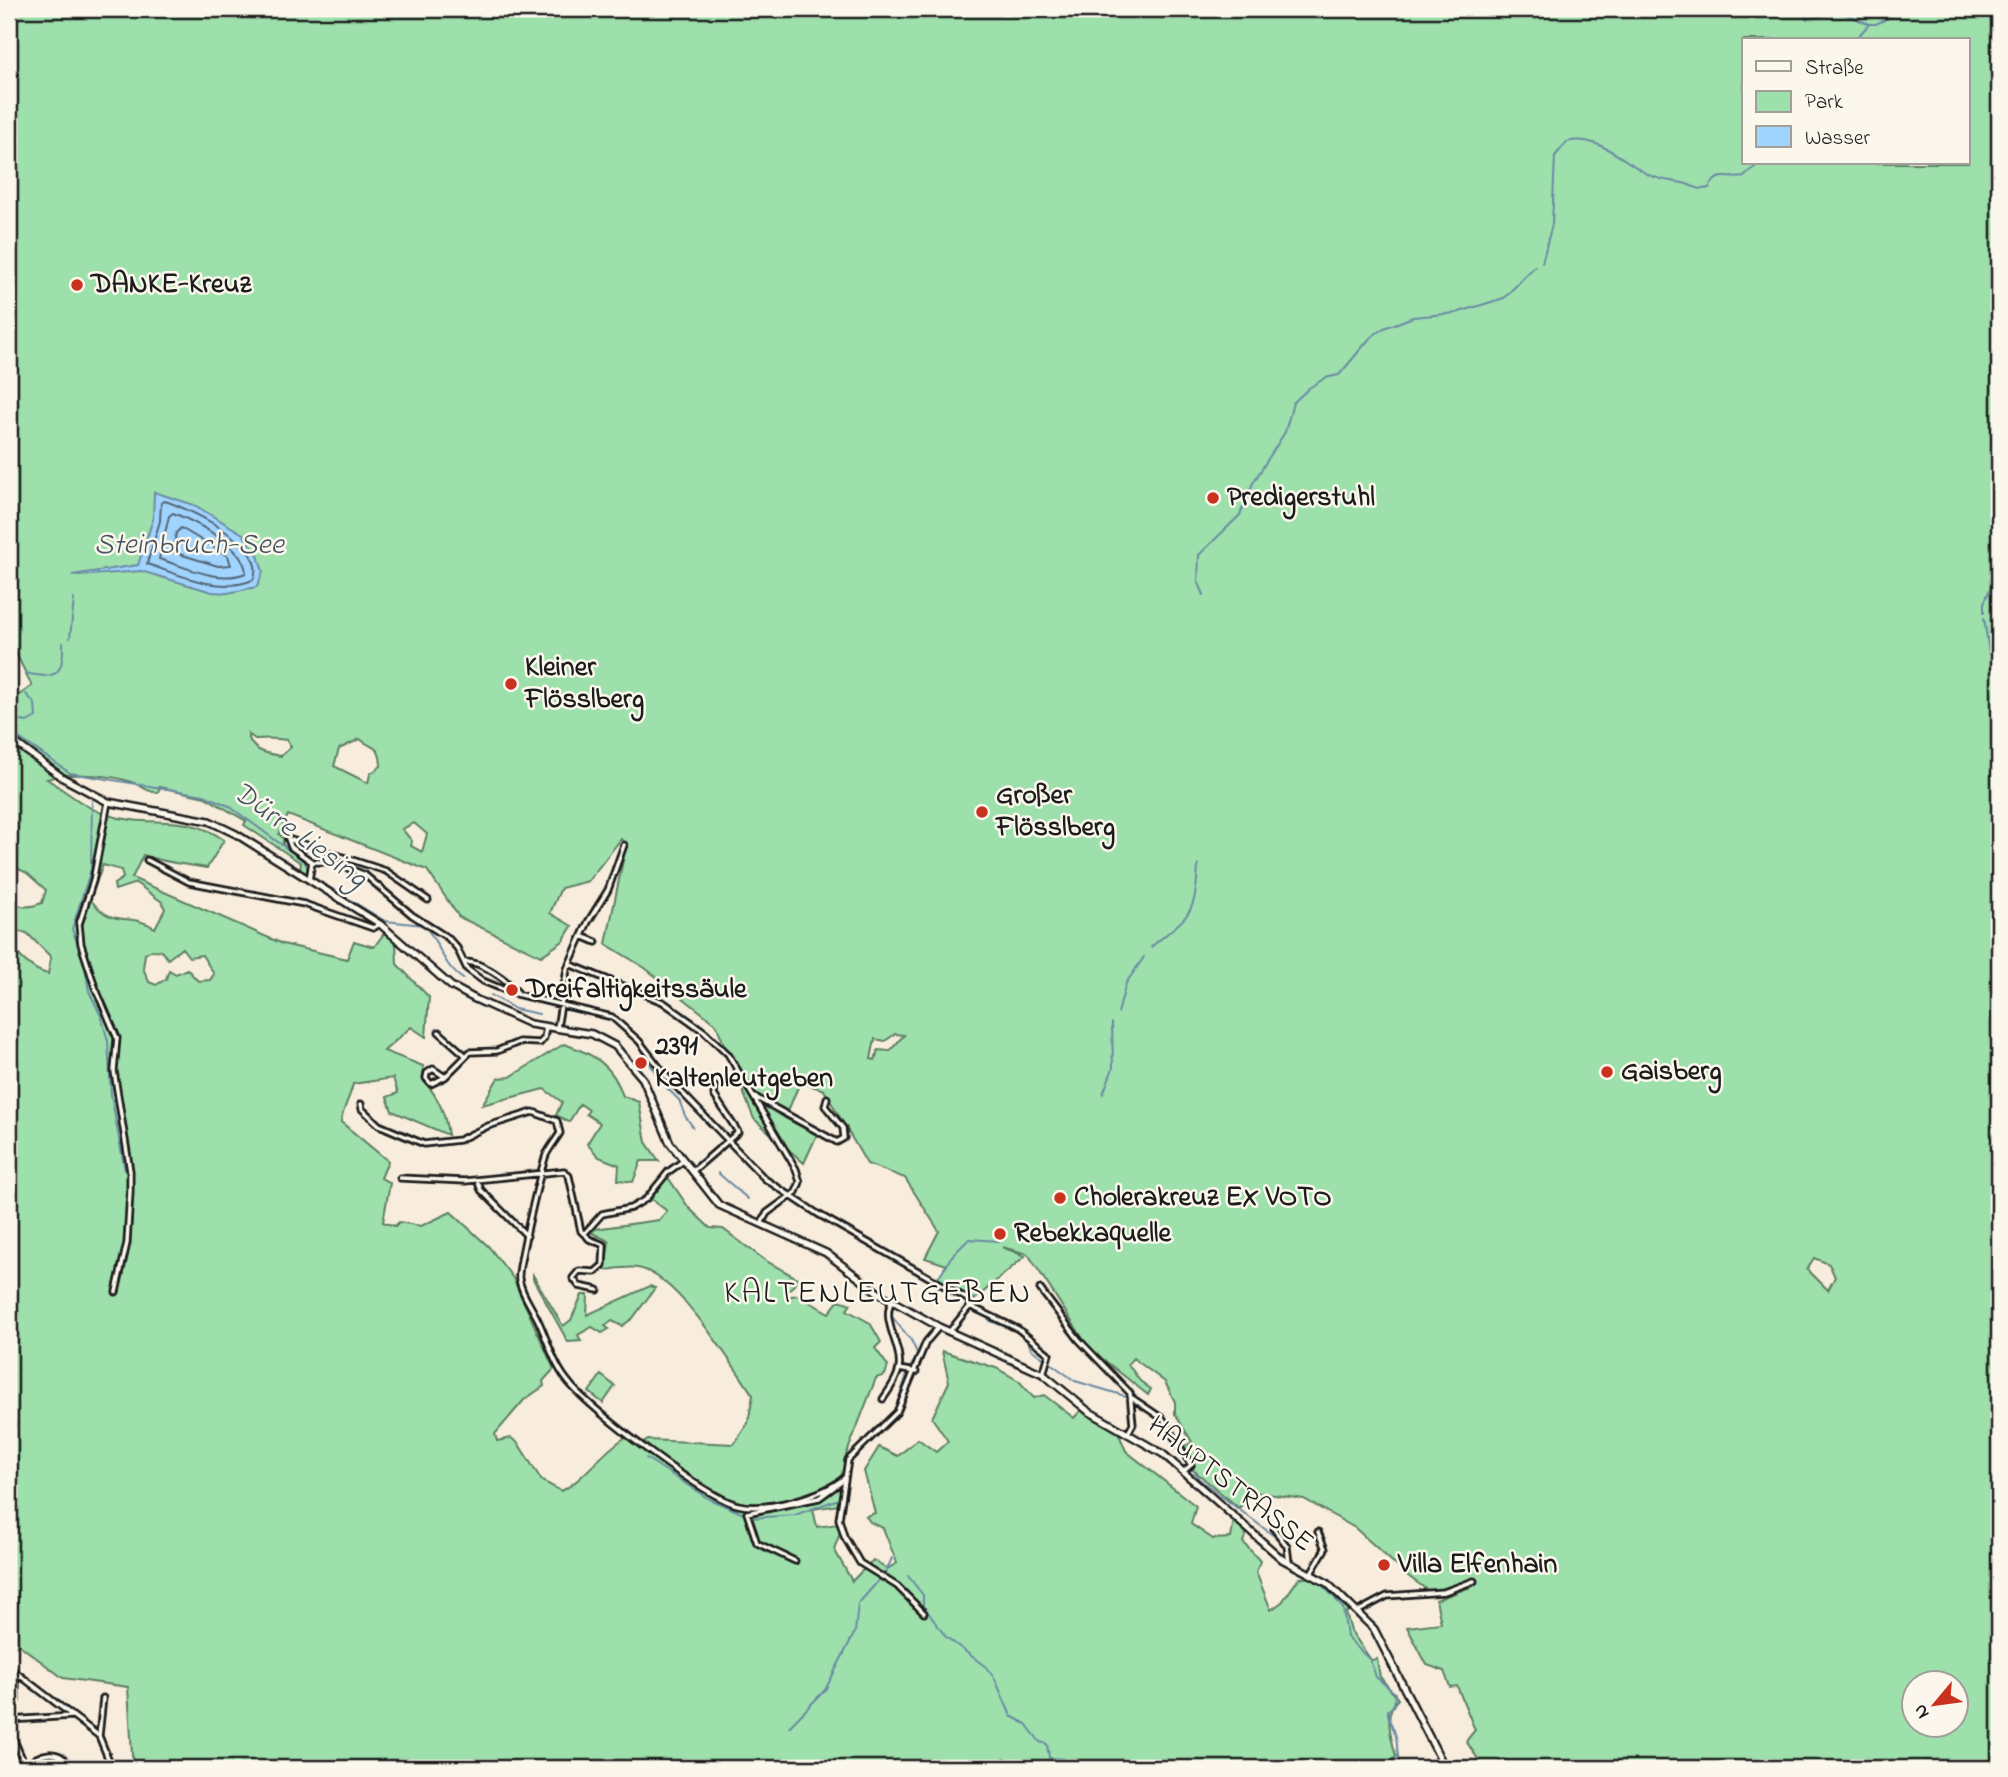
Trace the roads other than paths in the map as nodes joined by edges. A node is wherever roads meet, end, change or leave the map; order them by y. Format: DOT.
graph roads {
  1 [pos="9,738"];
  2 [pos="108,802"];
  3 [pos="624,845"];
  4 [pos="146,860"];
  5 [pos="312,862"];
  6 [pos="311,877"];
  7 [pos="428,900"];
  8 [pos="380,924"];
  9 [pos="582,936"];
  10 [pos="596,942"];
  11 [pos="465,962"];
  12 [pos="569,964"];
  13 [pos="520,995"];
  14 [pos="559,1005"];
  15 [pos="546,1027"];
  16 [pos="556,1028"];
  17 [pos="439,1032"];
  18 [pos="465,1055"];
  19 [pos="445,1077"];
  20 [pos="715,1087"];
  21 [pos="755,1097"];
  22 [pos="827,1098"];
  23 [pos="361,1104"];
  24 [pos="727,1139"];
  25 [pos="683,1161"];
  26 [pos="543,1172"];
  27 [pos="691,1173"];
  28 [pos="400,1178"];
  29 [pos="477,1180"];
  30 [pos="790,1198"];
  31 [pos="761,1224"];
  32 [pos="585,1234"];
  33 [pos="527,1236"];
  34 [pos="1040,1289"];
  35 [pos="598,1290"];
  36 [pos="116,1292"];
  37 [pos="892,1301"];
  38 [pos="970,1306"];
  39 [pos="939,1327"];
  40 [pos="949,1332"];
  41 [pos="900,1369"];
  42 [pos="916,1372"];
  43 [pos="1043,1374"];
  44 [pos="883,1399"];
  45 [pos="1131,1401"];
  46 [pos="1128,1433"];
  47 [pos="1187,1469"];
  48 [pos="844,1478"];
  49 [pos="1274,1529"];
  50 [pos="1318,1532"];
  51 [pos="795,1562"];
  52 [pos="1289,1563"];
  53 [pos="1311,1573"];
  54 [pos="1474,1581"];
  55 [pos="1357,1612"];
  56 [pos="923,1613"];
  57 [pos="9,1667"];
  58 [pos="15,1673"];
  59 [pos="103,1698"];
  60 [pos="16,1702"];
  61 [pos="9,1705"];
  62 [pos="74,1716"];
  63 [pos="9,1724"];
  64 [pos="99,1736"];
  65 [pos="26,1768"];
  66 [pos="71,1768"];
  67 [pos="112,1768"];
  68 [pos="1445,1768"];
  1 -- 2 [label="main road, HAUPTSTRASSE"];
  2 -- 6 [label="main road, HAUPTSTRASSE"];
  2 -- 36 [label="street"];
  3 -- 9 [label="street"];
  4 -- 8 [label="street"];
  5 -- 6 [label="street"];
  5 -- 7 [label="street"];
  5 -- 11 [label="street"];
  6 -- 8 [label="main road, HAUPTSTRASSE"];
  8 -- 15 [label="main road, HAUPTSTRASSE"];
  9 -- 10 [label="street"];
  9 -- 12 [label="street"];
  11 -- 13 [label="street"];
  11 -- 13 [label="street"];
  12 -- 14 [label="street"];
  12 -- 21 [label="street"];
  13 -- 14 [label="street"];
  14 -- 16 [label="street"];
  14 -- 24 [label="street"];
  15 -- 16 [label="main road, HAUPTSTRASSE"];
  15 -- 18 [label="street"];
  16 -- 25 [label="main road, HAUPTSTRASSE"];
  17 -- 18 [label="street"];
  18 -- 19 [label="street"];
  19 -- 19 [label="street"];
  20 -- 24 [label="street"];
  21 -- 22 [label="street"];
  21 -- 30 [label="street"];
  23 -- 26 [label="street"];
  24 -- 27 [label="street"];
  24 -- 30 [label="street"];
  25 -- 27 [label="main road, HAUPTSTRASSE"];
  25 -- 32 [label="street"];
  26 -- 29 [label="street"];
  26 -- 32 [label="street"];
  26 -- 33 [label="street"];
  27 -- 31 [label="main road, HAUPTSTRASSE"];
  28 -- 29 [label="street"];
  29 -- 33 [label="street"];
  30 -- 31 [label="street"];
  30 -- 38 [label="street"];
  31 -- 37 [label="main road, HAUPTSTRASSE"];
  32 -- 35 [label="street"];
  33 -- 48 [label="street"];
  34 -- 45 [label="street"];
  37 -- 39 [label="main road, HAUPTSTRASSE"];
  37 -- 41 [label="street"];
  38 -- 40 [label="street"];
  38 -- 43 [label="street"];
  39 -- 40 [label="main road, HAUPTSTRASSE"];
  39 -- 42 [label="street"];
  40 -- 43 [label="main road, HAUPTSTRASSE"];
  41 -- 42 [label="street"];
  41 -- 44 [label="street"];
  42 -- 48 [label="street"];
  43 -- 46 [label="main road, HAUPTSTRASSE"];
  45 -- 46 [label="street"];
  45 -- 47 [label="street"];
  46 -- 47 [label="main road, HAUPTSTRASSE"];
  47 -- 52 [label="main road, HAUPTSTRASSE"];
  48 -- 51 [label="street"];
  48 -- 56 [label="street"];
  49 -- 52 [label="street"];
  50 -- 53 [label="street"];
  52 -- 53 [label="main road, HAUPTSTRASSE"];
  53 -- 55 [label="main road, HAUPTSTRASSE"];
  54 -- 55 [label="street"];
  55 -- 68 [label="main road, HAUPTSTRASSE"];
  57 -- 58 [label="street"];
  58 -- 60 [label="street"];
  58 -- 62 [label="street"];
  59 -- 64 [label="street"];
  60 -- 61 [label="street"];
  60 -- 63 [label="street"];
  62 -- 63 [label="street"];
  62 -- 64 [label="street"];
  63 -- 65 [label="street"];
  64 -- 67 [label="street"];
  65 -- 66 [label="street"];
}
